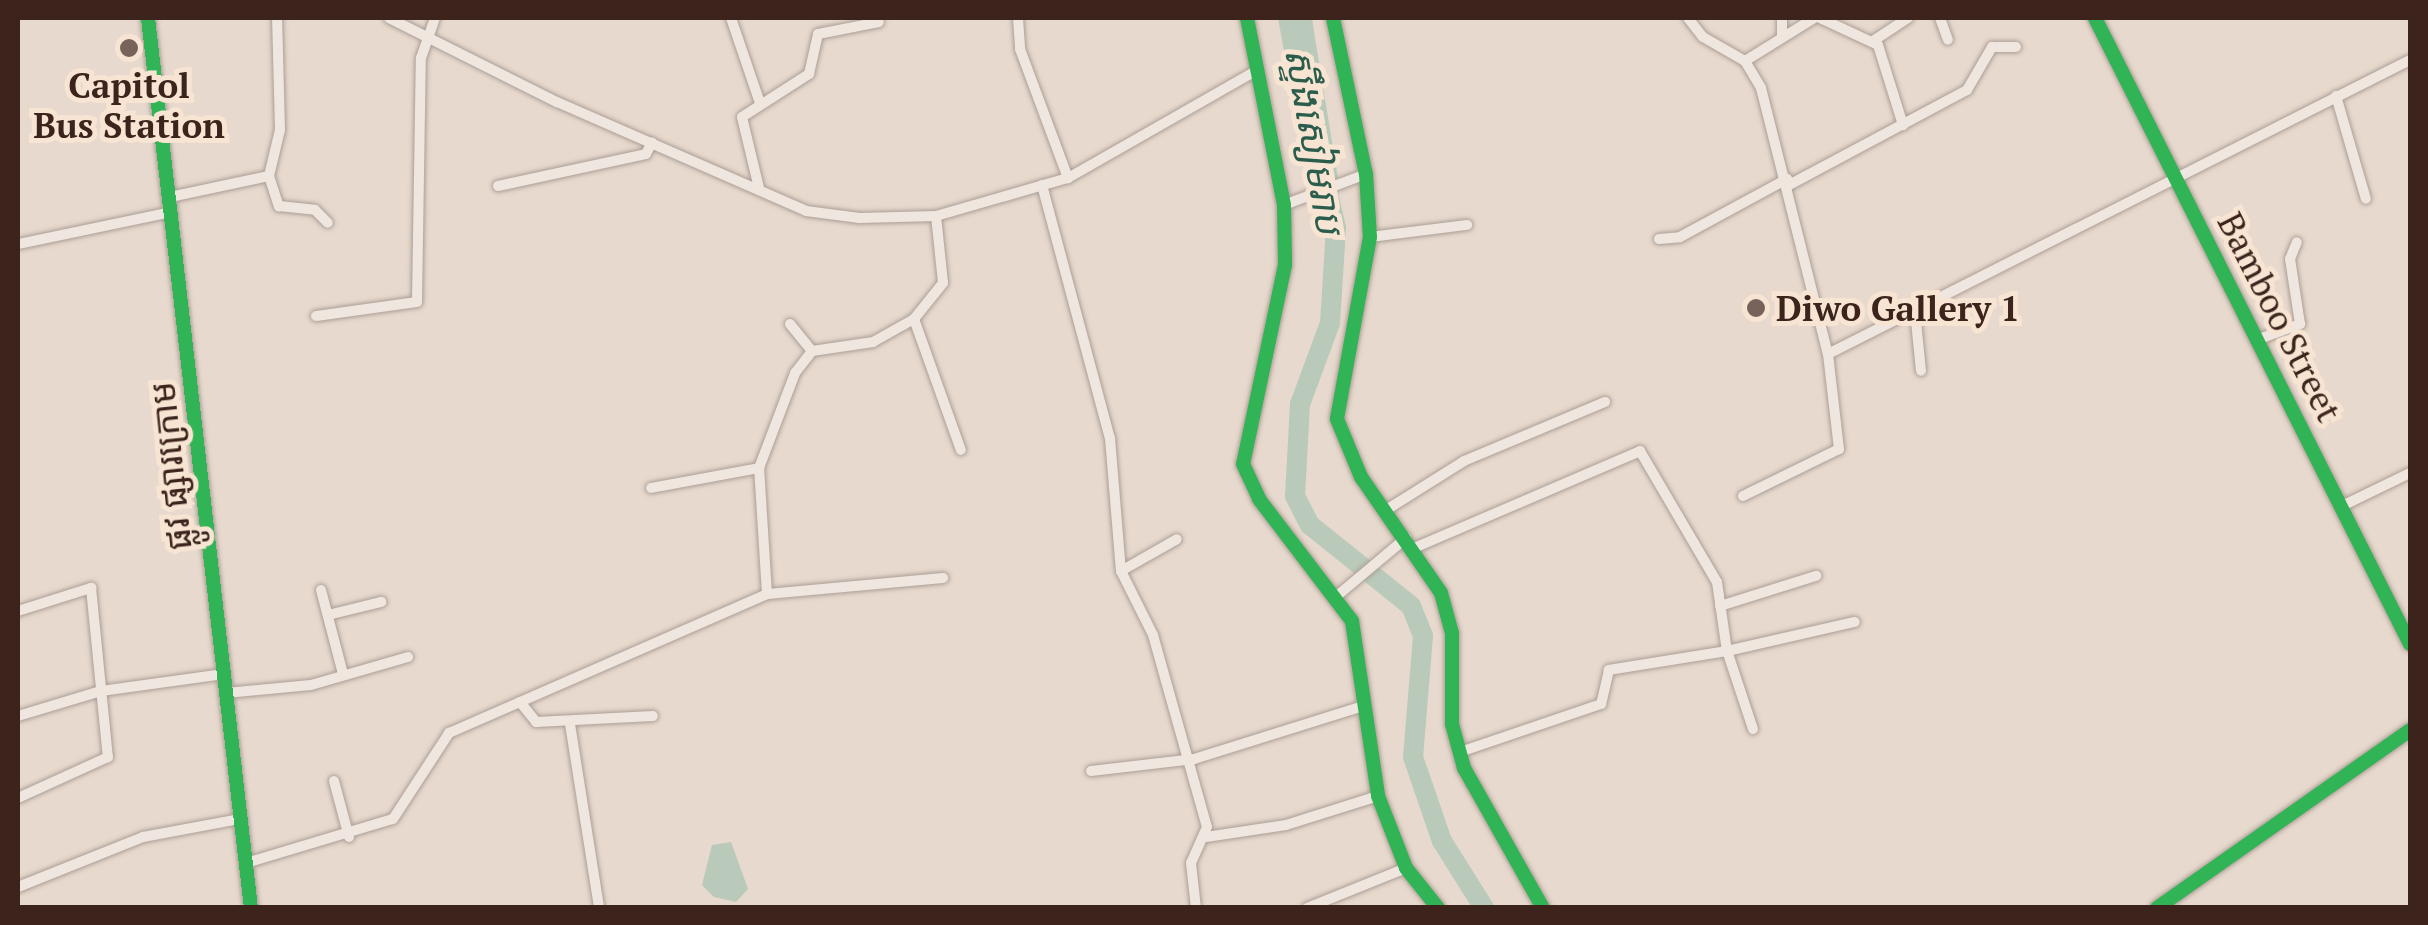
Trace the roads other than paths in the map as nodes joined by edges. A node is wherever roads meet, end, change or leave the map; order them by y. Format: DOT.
graph roads {
  1 [pos="148,18"];
  2 [pos="277,18"];
  3 [pos="388,18"];
  4 [pos="435,18"];
  5 [pos="731,18"];
  6 [pos="1018,18"];
  7 [pos="1248,18"];
  8 [pos="1334,18"];
  9 [pos="1688,18"];
  10 [pos="1782,18"];
  11 [pos="1817,18"];
  12 [pos="1908,18"];
  13 [pos="1940,18"];
  14 [pos="2095,18"];
  15 [pos="879,22"];
  16 [pos="1782,34"];
  17 [pos="424,37"];
  18 [pos="1948,40"];
  19 [pos="1873,41"];
  20 [pos="2016,47"];
  21 [pos="2410,60"];
  22 [pos="1744,62"];
  23 [pos="1254,72"];
  24 [pos="2336,96"];
  25 [pos="760,103"];
  26 [pos="1903,125"];
  27 [pos="652,142"];
  28 [pos="269,176"];
  29 [pos="1361,176"];
  30 [pos="1068,178"];
  31 [pos="2177,178"];
  32 [pos="1788,182"];
  33 [pos="1042,185"];
  34 [pos="498,186"];
  35 [pos="759,188"];
  36 [pos="2366,199"];
  37 [pos="1291,202"];
  38 [pos="171,205"];
  39 [pos="936,216"];
  40 [pos="328,223"];
  41 [pos="1467,225"];
  42 [pos="1370,236"];
  43 [pos="1659,240"];
  44 [pos="2297,242"];
  45 [pos="18,244"];
  46 [pos="1915,312"];
  47 [pos="316,316"];
  48 [pos="914,319"];
  49 [pos="790,324"];
  50 [pos="2258,340"];
  51 [pos="812,351"];
  52 [pos="1828,354"];
  53 [pos="1920,371"];
  54 [pos="1605,402"];
  55 [pos="962,450"];
  56 [pos="760,468"];
  57 [pos="2410,472"];
  58 [pos="651,488"];
  59 [pos="1743,496"];
  60 [pos="2342,506"];
  61 [pos="1386,510"];
  62 [pos="1177,539"];
  63 [pos="1410,543"];
  64 [pos="1121,571"];
  65 [pos="1816,576"];
  66 [pos="943,578"];
  67 [pos="321,590"];
  68 [pos="767,594"];
  69 [pos="1338,594"];
  70 [pos="381,602"];
  71 [pos="1720,606"];
  72 [pos="18,611"];
  73 [pos="328,615"];
  74 [pos="1856,622"];
  75 [pos="2410,644"];
  76 [pos="1727,651"];
  77 [pos="408,657"];
  78 [pos="224,674"];
  79 [pos="343,674"];
  80 [pos="102,691"];
  81 [pos="226,693"];
  82 [pos="520,702"];
  83 [pos="1366,705"];
  84 [pos="18,716"];
  85 [pos="653,716"];
  86 [pos="570,724"];
  87 [pos="1752,729"];
  88 [pos="2410,730"];
  89 [pos="1460,752"];
  90 [pos="1186,761"];
  91 [pos="1091,771"];
  92 [pos="334,781"];
  93 [pos="1378,796"];
  94 [pos="18,798"];
  95 [pos="240,820"];
  96 [pos="348,837"];
  97 [pos="1206,838"];
  98 [pos="246,863"];
  99 [pos="1406,868"];
  100 [pos="18,887"];
  101 [pos="251,908"];
  102 [pos="599,908"];
  103 [pos="1196,908"];
  104 [pos="1307,908"];
  105 [pos="1438,908"];
  106 [pos="1543,908"];
  107 [pos="2157,908"];
  1 -- 38 [label="main road, ផ្លូវ ផ្សារក្រោម"];
  2 -- 28 [label="street"];
  3 -- 17 [label="street"];
  4 -- 17 [label="street"];
  5 -- 25 [label="street"];
  6 -- 30 [label="street"];
  7 -- 23 [label="main road"];
  8 -- 29 [label="main road"];
  9 -- 22 [label="street"];
  10 -- 16 [label="street"];
  11 -- 16 [label="street"];
  11 -- 19 [label="street"];
  12 -- 19 [label="street"];
  13 -- 18 [label="street"];
  14 -- 31 [label="main road, Bamboo Street"];
  15 -- 25 [label="street"];
  16 -- 22 [label="street"];
  17 -- 27 [label="street"];
  17 -- 47 [label="street"];
  19 -- 26 [label="street"];
  20 -- 26 [label="street"];
  21 -- 24 [label="street"];
  22 -- 32 [label="street"];
  23 -- 30 [label="street"];
  23 -- 37 [label="main road"];
  24 -- 31 [label="street"];
  24 -- 36 [label="street"];
  25 -- 35 [label="street"];
  26 -- 32 [label="street"];
  27 -- 34 [label="street"];
  27 -- 35 [label="street"];
  28 -- 38 [label="street"];
  28 -- 40 [label="street"];
  29 -- 37 [label="street"];
  29 -- 42 [label="main road"];
  30 -- 33 [label="street"];
  31 -- 46 [label="street"];
  31 -- 50 [label="main road, Bamboo Street"];
  32 -- 43 [label="street"];
  32 -- 52 [label="street"];
  33 -- 39 [label="street"];
  33 -- 64 [label="street"];
  35 -- 39 [label="street"];
  37 -- 69 [label="main road"];
  38 -- 45 [label="street"];
  38 -- 78 [label="main road, ផ្លូវ ផ្សារក្រោម"];
  39 -- 48 [label="street"];
  41 -- 42 [label="street"];
  42 -- 61 [label="main road"];
  44 -- 50 [label="street"];
  46 -- 52 [label="street"];
  46 -- 53 [label="street"];
  48 -- 51 [label="street"];
  48 -- 55 [label="street"];
  49 -- 51 [label="street"];
  50 -- 60 [label="main road, Bamboo Street"];
  51 -- 56 [label="street"];
  52 -- 59 [label="street"];
  54 -- 61 [label="street"];
  56 -- 58 [label="street"];
  56 -- 68 [label="street"];
  57 -- 60 [label="street"];
  60 -- 75 [label="main road, Bamboo Street"];
  61 -- 63 [label="main road"];
  62 -- 64 [label="street"];
  63 -- 69 [label="street"];
  63 -- 71 [label="street"];
  63 -- 89 [label="main road"];
  64 -- 90 [label="street"];
  65 -- 71 [label="street"];
  66 -- 68 [label="street"];
  67 -- 73 [label="street"];
  68 -- 82 [label="street"];
  69 -- 83 [label="main road"];
  70 -- 73 [label="street"];
  71 -- 76 [label="street"];
  72 -- 80 [label="street"];
  73 -- 79 [label="street"];
  74 -- 76 [label="street"];
  76 -- 87 [label="street"];
  76 -- 89 [label="street"];
  77 -- 79 [label="street"];
  78 -- 80 [label="street"];
  78 -- 81 [label="main road, ផ្លូវ ផ្សារក្រោម"];
  79 -- 81 [label="street"];
  80 -- 84 [label="street"];
  80 -- 94 [label="street"];
  81 -- 95 [label="main road, ផ្លូវ ផ្សារក្រោម"];
  82 -- 86 [label="street"];
  82 -- 96 [label="street"];
  83 -- 90 [label="street"];
  83 -- 93 [label="main road"];
  85 -- 86 [label="street"];
  86 -- 102 [label="street"];
  88 -- 107 [label="main road"];
  89 -- 106 [label="main road"];
  90 -- 91 [label="street"];
  90 -- 97 [label="street"];
  92 -- 96 [label="street"];
  93 -- 97 [label="street"];
  93 -- 99 [label="main road"];
  95 -- 98 [label="main road, ផ្លូវ ផ្សារក្រោម"];
  95 -- 100 [label="street"];
  96 -- 98 [label="street"];
  97 -- 103 [label="street"];
  98 -- 101 [label="main road, ផ្លូវ ផ្សារក្រោម"];
  99 -- 104 [label="street"];
  99 -- 105 [label="main road"];
}
